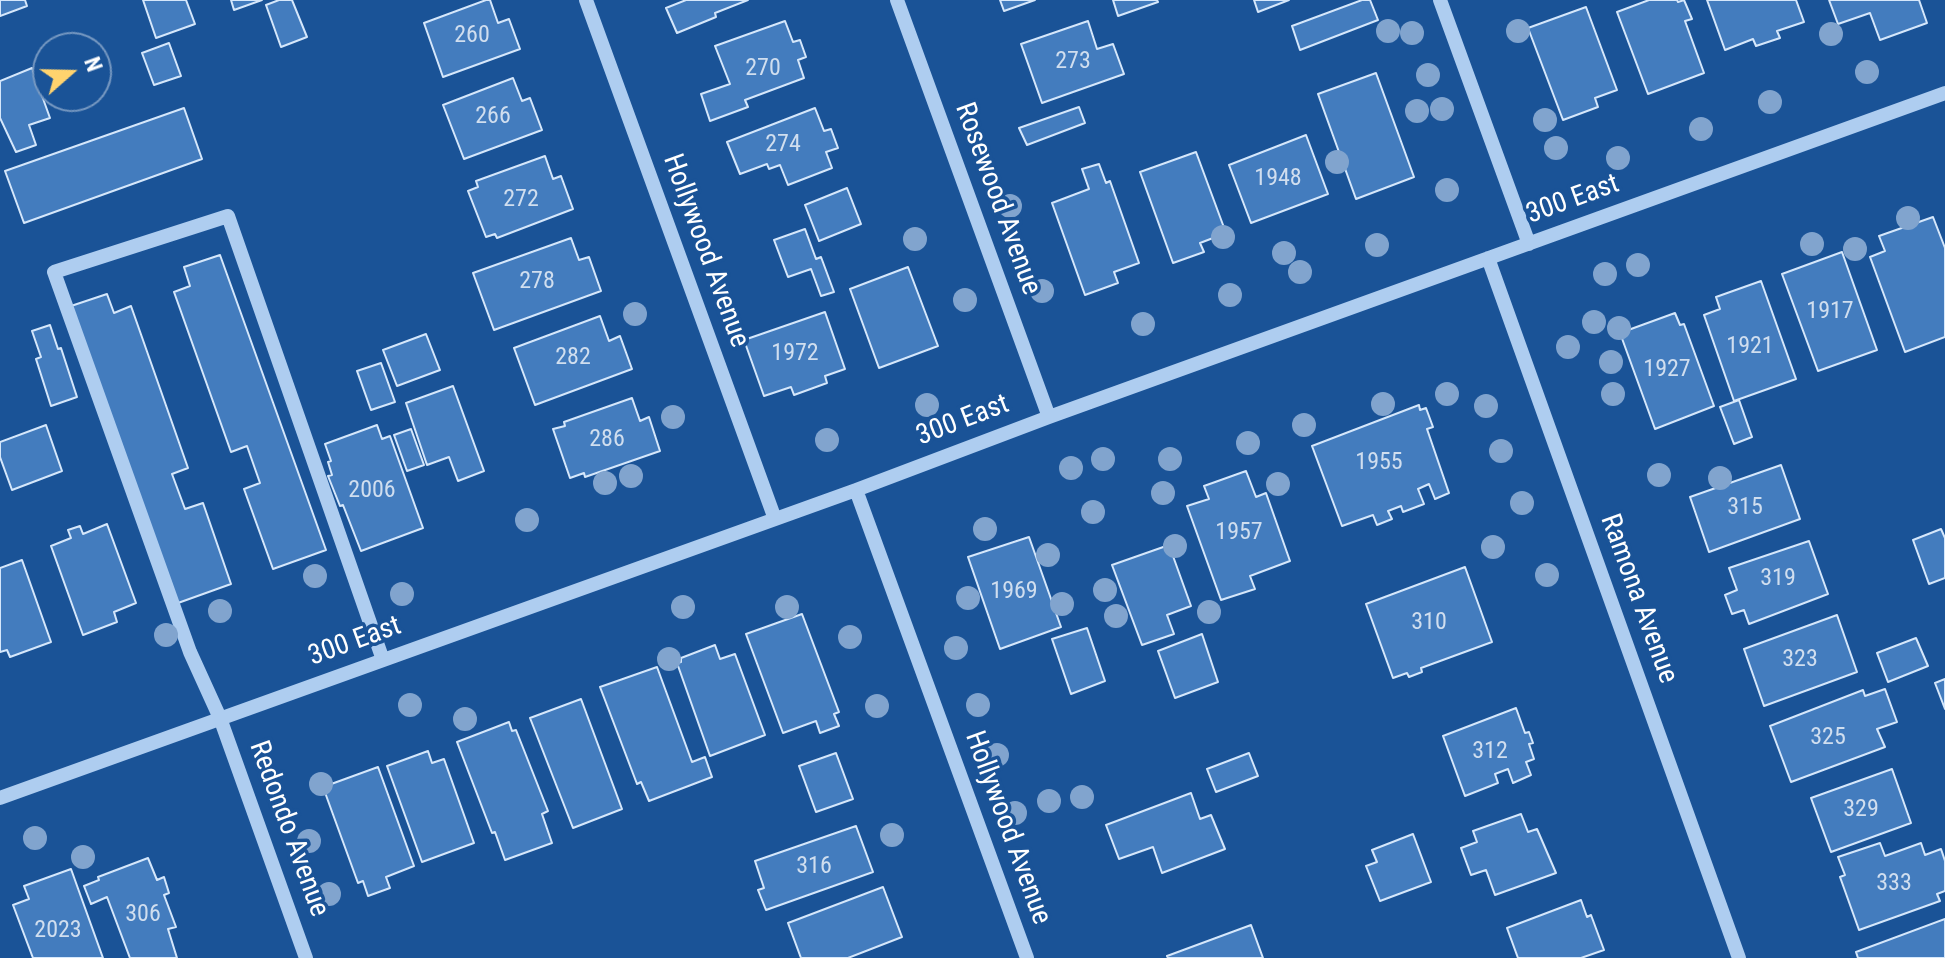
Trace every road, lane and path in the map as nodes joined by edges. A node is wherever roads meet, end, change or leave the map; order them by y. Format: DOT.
graph roads {
  1 [pos="586,0"];
  2 [pos="897,0"];
  3 [pos="1440,0"];
  4 [pos="1945,93"];
  5 [pos="1529,244"];
  6 [pos="1488,258"];
  7 [pos="1049,417"];
  8 [pos="856,490"];
  9 [pos="775,519"];
  10 [pos="383,660"];
  11 [pos="220,718"];
  12 [pos="0,798"];
  13 [pos="306,958"];
  14 [pos="1027,958"];
  15 [pos="1739,958"];
  1 -- 9 [label="street, Hollywood Avenue"];
  2 -- 7 [label="street, Rosewood Avenue"];
  3 -- 5 [label="street"];
  4 -- 5 [label="street, 300 East"];
  5 -- 6 [label="street, 300 East"];
  6 -- 7 [label="street, 300 East"];
  6 -- 15 [label="street, Ramona Avenue"];
  7 -- 8 [label="street, 300 East"];
  8 -- 9 [label="street, 300 East"];
  8 -- 14 [label="street, Hollywood Avenue"];
  9 -- 10 [label="street, 300 East"];
  10 -- 11 [label="street, 300 East"];
  10 -- 11 [label="street, Redondo Avenue"];
  11 -- 12 [label="street, 300 East"];
  11 -- 13 [label="street, Redondo Avenue"];
}
